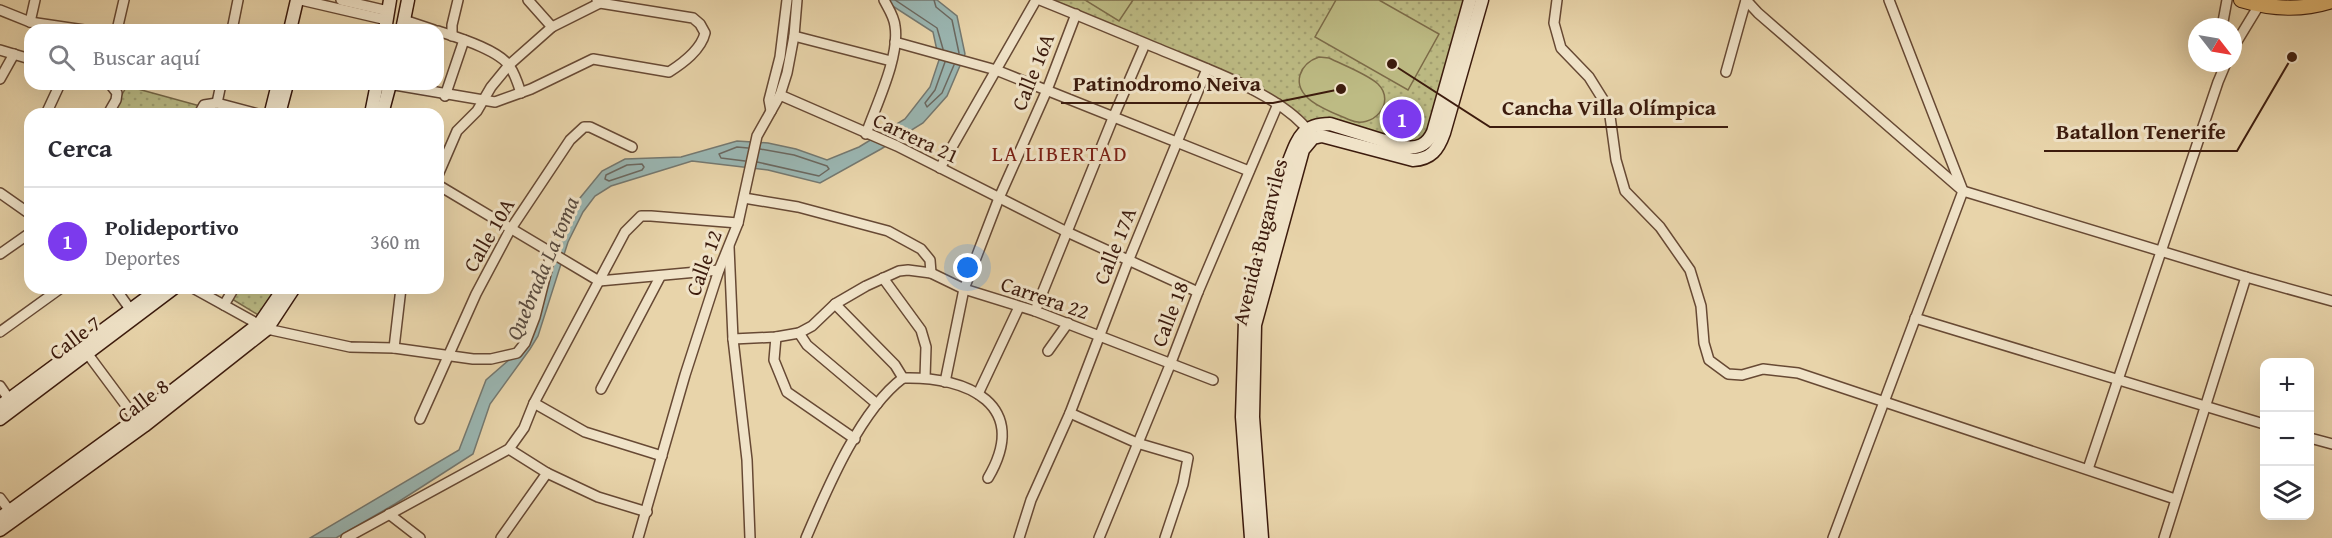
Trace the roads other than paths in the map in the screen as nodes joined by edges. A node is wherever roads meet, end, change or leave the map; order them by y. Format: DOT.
graph roads {
  1 [pos="35,0"];
  2 [pos="124,0"];
  3 [pos="238,0"];
  4 [pos="302,0"];
  5 [pos="341,0"];
  6 [pos="408,0"];
  7 [pos="458,0"];
  8 [pos="528,0"];
  9 [pos="787,0"];
  10 [pos="797,0"];
  11 [pos="884,0"];
  12 [pos="1036,0"];
  13 [pos="1040,0"];
  14 [pos="1470,0"];
  15 [pos="1482,0"];
  16 [pos="1557,0"];
  17 [pos="1746,0"];
  18 [pos="1889,0"];
  19 [pos="2227,0"];
  20 [pos="2241,0"];
  21 [pos="2332,1"];
  22 [pos="598,2"];
  23 [pos="2261,3"];
  24 [pos="0,10"];
  25 [pos="1076,14"];
  26 [pos="388,15"];
  27 [pos="2224,18"];
  28 [pos="30,22"];
  29 [pos="44,24"];
  30 [pos="118,24"];
  31 [pos="233,24"];
  32 [pos="292,24"];
  33 [pos="299,24"];
  34 [pos="403,24"];
  35 [pos="552,27"];
  36 [pos="444,34"];
  37 [pos="2242,34"];
  38 [pos="452,36"];
  39 [pos="795,36"];
  40 [pos="464,40"];
  41 [pos="895,42"];
  42 [pos="1145,44"];
  43 [pos="0,50"];
  44 [pos="14,54"];
  45 [pos="24,57"];
  46 [pos="891,61"];
  47 [pos="509,65"];
  48 [pos="1207,69"];
  49 [pos="996,70"];
  50 [pos="1726,72"];
  51 [pos="2218,72"];
  52 [pos="2222,72"];
  53 [pos="0,79"];
  54 [pos="2218,82"];
  55 [pos="57,90"];
  56 [pos="115,90"];
  57 [pos="220,90"];
  58 [pos="277,90"];
  59 [pos="285,90"];
  60 [pos="376,90"];
  61 [pos="388,90"];
  62 [pos="417,90"];
  63 [pos="1047,90"];
  64 [pos="521,93"];
  65 [pos="445,96"];
  66 [pos="780,96"];
  67 [pos="484,101"];
  68 [pos="217,103"];
  69 [pos="1278,104"];
  70 [pos="49,108"];
  71 [pos="111,108"];
  72 [pos="202,108"];
  73 [pos="236,108"];
  74 [pos="272,108"];
  75 [pos="281,108"];
  76 [pos="372,108"];
  77 [pos="383,108"];
  78 [pos="771,111"];
  79 [pos="1113,118"];
  80 [pos="1310,133"];
  81 [pos="869,135"];
  82 [pos="1178,143"];
  83 [pos="632,147"];
  84 [pos="444,162"];
  85 [pos="940,168"];
  86 [pos="1249,171"];
  87 [pos="444,189"];
  88 [pos="1964,191"];
  89 [pos="0,193"];
  90 [pos="744,198"];
  91 [pos="999,198"];
  92 [pos="24,210"];
  93 [pos="738,223"];
  94 [pos="510,230"];
  95 [pos="1067,232"];
  96 [pos="24,237"];
  97 [pos="729,245"];
  98 [pos="2161,251"];
  99 [pos="0,254"];
  100 [pos="552,254"];
  101 [pos="1129,259"];
  102 [pos="719,270"];
  103 [pos="931,273"];
  104 [pos="660,277"];
  105 [pos="2246,277"];
  106 [pos="883,278"];
  107 [pos="598,281"];
  108 [pos="964,289"];
  109 [pos="1198,292"];
  110 [pos="53,294"];
  111 [pos="119,294"];
  112 [pos="151,294"];
  113 [pos="165,294"];
  114 [pos="204,294"];
  115 [pos="230,294"];
  116 [pos="281,294"];
  117 [pos="289,294"];
  118 [pos="400,294"];
  119 [pos="2332,301"];
  120 [pos="835,304"];
  121 [pos="224,305"];
  122 [pos="1019,307"];
  123 [pos="130,309"];
  124 [pos="1035,311"];
  125 [pos="1915,318"];
  126 [pos="1068,323"];
  127 [pos="264,326"];
  128 [pos="0,332"];
  129 [pos="799,333"];
  130 [pos="1099,336"];
  131 [pos="776,337"];
  132 [pos="733,339"];
  133 [pos="394,348"];
  134 [pos="84,349"];
  135 [pos="1048,351"];
  136 [pos="448,356"];
  137 [pos="1170,365"];
  138 [pos="903,378"];
  139 [pos="925,378"];
  140 [pos="1213,380"];
  141 [pos="2118,380"];
  142 [pos="945,382"];
  143 [pos="0,386"];
  144 [pos="602,388"];
  145 [pos="978,394"];
  146 [pos="1884,400"];
  147 [pos="5,402"];
  148 [pos="534,403"];
  149 [pos="877,404"];
  150 [pos="2205,406"];
  151 [pos="1070,413"];
  152 [pos="0,419"];
  153 [pos="136,419"];
  154 [pos="420,419"];
  155 [pos="2260,422"];
  156 [pos="855,439"];
  157 [pos="2314,439"];
  158 [pos="1137,443"];
  159 [pos="2332,444"];
  160 [pos="509,449"];
  161 [pos="662,456"];
  162 [pos="2088,469"];
  163 [pos="547,473"];
  164 [pos="988,478"];
  165 [pos="0,498"];
  166 [pos="2175,499"];
  167 [pos="647,512"];
  168 [pos="4,514"];
  169 [pos="389,514"];
  170 [pos="0,530"];
  171 [pos="346,538"];
  172 [pos="420,538"];
  173 [pos="501,538"];
  174 [pos="638,538"];
  175 [pos="750,538"];
  176 [pos="806,538"];
  177 [pos="1019,538"];
  178 [pos="1099,538"];
  179 [pos="1165,538"];
  180 [pos="1251,538"];
  181 [pos="1262,538"];
  182 [pos="1833,538"];
  183 [pos="2164,538"];
  1 -- 28 [label="street"];
  2 -- 30 [label="street"];
  3 -- 31 [label="street"];
  4 -- 26 [label="street"];
  4 -- 32 [label="main road"];
  4 -- 33 [label="main road"];
  5 -- 26 [label="street"];
  6 -- 34 [label="main road"];
  7 -- 38 [label="street"];
  8 -- 35 [label="street"];
  9 -- 78 [label="street"];
  10 -- 39 [label="street, Calle 12"];
  11 -- 41 [label="street"];
  12 -- 49 [label="street"];
  13 -- 25 [label="street"];
  14 -- 80 [label="main road"];
  15 -- 80 [label="main road"];
  16 -- 146 [label="street"];
  17 -- 50 [label="street"];
  17 -- 88 [label="street"];
  18 -- 88 [label="street"];
  19 -- 27 [label="street"];
  20 -- 23 [label="main road"];
  21 -- 23 [label="main road"];
  22 -- 35 [label="street"];
  22 -- 64 [label="street"];
  23 -- 37 [label="street"];
  24 -- 28 [label="street"];
  25 -- 42 [label="street"];
  25 -- 63 [label="street, Calle 16A"];
  28 -- 29 [label="street"];
  35 -- 47 [label="street"];
  36 -- 38 [label="street"];
  38 -- 40 [label="street"];
  39 -- 46 [label="street"];
  39 -- 66 [label="street, Calle 12"];
  40 -- 47 [label="street"];
  40 -- 65 [label="street"];
  41 -- 46 [label="street"];
  41 -- 49 [label="street"];
  42 -- 48 [label="street"];
  42 -- 79 [label="street"];
  43 -- 44 [label="street"];
  44 -- 45 [label="street"];
  44 -- 53 [label="street"];
  46 -- 81 [label="street"];
  47 -- 64 [label="street"];
  47 -- 67 [label="street"];
  48 -- 69 [label="street"];
  48 -- 82 [label="street, Calle 17A"];
  49 -- 63 [label="street"];
  49 -- 85 [label="street"];
  51 -- 54 [label="street"];
  52 -- 54 [label="street"];
  54 -- 98 [label="street"];
  55 -- 70 [label="street"];
  56 -- 71 [label="street"];
  57 -- 68 [label="street"];
  58 -- 74 [label="main road"];
  59 -- 75 [label="main road"];
  60 -- 76 [label="main road"];
  61 -- 77 [label="main road"];
  62 -- 65 [label="street"];
  63 -- 79 [label="street"];
  63 -- 91 [label="street, Calle 16A"];
  64 -- 67 [label="street"];
  65 -- 67 [label="street"];
  66 -- 78 [label="street, Calle 12"];
  66 -- 81 [label="street, Carrera 21"];
  67 -- 84 [label="street"];
  68 -- 72 [label="street"];
  68 -- 73 [label="street"];
  69 -- 80 [label="street"];
  69 -- 86 [label="street, Calle 18"];
  78 -- 90 [label="street, Calle 12"];
  79 -- 82 [label="street"];
  79 -- 95 [label="street"];
  80 -- 180 [label="main road, Avenida Buganviles"];
  80 -- 181 [label="main road, Avenida Buganviles"];
  81 -- 85 [label="street, Carrera 21"];
  82 -- 86 [label="street"];
  82 -- 101 [label="street, Calle 17A"];
  83 -- 94 [label="street, Calle 10A"];
  85 -- 91 [label="street, Carrera 21"];
  86 -- 109 [label="street, Calle 18"];
  87 -- 94 [label="street"];
  88 -- 98 [label="street"];
  88 -- 125 [label="street"];
  89 -- 92 [label="street"];
  90 -- 93 [label="street, Calle 12"];
  90 -- 103 [label="street"];
  91 -- 95 [label="street, Carrera 21"];
  91 -- 108 [label="street, Calle 16A"];
  93 -- 97 [label="street, Calle 12"];
  93 -- 107 [label="street"];
  94 -- 100 [label="street"];
  94 -- 136 [label="street, Calle 10A"];
  95 -- 101 [label="street, Carrera 21"];
  95 -- 124 [label="street"];
  96 -- 99 [label="street"];
  97 -- 102 [label="street, Calle 12"];
  97 -- 132 [label="street"];
  98 -- 105 [label="street"];
  98 -- 141 [label="street"];
  100 -- 107 [label="street"];
  100 -- 136 [label="street"];
  101 -- 109 [label="street, Carrera 21"];
  101 -- 130 [label="street, Calle 17A"];
  102 -- 104 [label="street"];
  102 -- 161 [label="street, Calle 12"];
  103 -- 106 [label="street"];
  103 -- 108 [label="street, Carrera 22"];
  104 -- 107 [label="street"];
  104 -- 144 [label="street"];
  105 -- 119 [label="street"];
  105 -- 150 [label="street"];
  106 -- 120 [label="street"];
  106 -- 139 [label="street"];
  107 -- 148 [label="street"];
  108 -- 122 [label="street, Carrera 22"];
  108 -- 142 [label="street, Calle 16A"];
  109 -- 137 [label="street, Calle 18"];
  110 -- 128 [label="street"];
  111 -- 123 [label="street"];
  112 -- 123 [label="main road, Calle 7"];
  113 -- 134 [label="main road, Calle 7"];
  114 -- 121 [label="street"];
  115 -- 121 [label="street"];
  116 -- 127 [label="main road, Calle 8"];
  117 -- 127 [label="main road, Calle 8"];
  118 -- 133 [label="street"];
  120 -- 129 [label="street"];
  120 -- 138 [label="street"];
  121 -- 127 [label="street"];
  122 -- 124 [label="street, Carrera 22"];
  122 -- 145 [label="street"];
  123 -- 134 [label="main road, Calle 7"];
  124 -- 126 [label="street, Carrera 22"];
  125 -- 141 [label="street"];
  125 -- 146 [label="street"];
  126 -- 130 [label="street, Carrera 22"];
  126 -- 135 [label="street"];
  127 -- 133 [label="street"];
  127 -- 153 [label="main road, Calle 8"];
  127 -- 170 [label="main road, Calle 8"];
  129 -- 131 [label="street"];
  129 -- 149 [label="street"];
  130 -- 137 [label="street, Carrera 22"];
  130 -- 151 [label="street, Calle 17A"];
  131 -- 132 [label="street"];
  131 -- 156 [label="street"];
  132 -- 175 [label="street"];
  133 -- 136 [label="street"];
  134 -- 147 [label="main road, Calle 7"];
  134 -- 152 [label="main road, Calle 7"];
  134 -- 153 [label="street"];
  136 -- 154 [label="street, Calle 10A"];
  137 -- 140 [label="street, Carrera 22"];
  137 -- 158 [label="street, Calle 18"];
  138 -- 139 [label="street"];
  138 -- 149 [label="street"];
  139 -- 142 [label="street"];
  141 -- 150 [label="street"];
  141 -- 162 [label="street"];
  142 -- 145 [label="street"];
  143 -- 147 [label="street"];
  145 -- 164 [label="street"];
  146 -- 162 [label="street"];
  146 -- 182 [label="street"];
  148 -- 160 [label="street"];
  148 -- 161 [label="street"];
  149 -- 156 [label="street"];
  150 -- 155 [label="street"];
  150 -- 166 [label="street"];
  151 -- 158 [label="street"];
  151 -- 177 [label="street, Calle 17A"];
  153 -- 168 [label="main road, Calle 8"];
  156 -- 176 [label="street"];
  157 -- 159 [label="street"];
  158 -- 178 [label="street, Calle 18"];
  158 -- 179 [label="street"];
  160 -- 163 [label="street"];
  160 -- 169 [label="street"];
  161 -- 167 [label="street, Calle 12"];
  162 -- 166 [label="street"];
  163 -- 167 [label="street"];
  163 -- 173 [label="street"];
  165 -- 168 [label="street"];
  166 -- 183 [label="street"];
  167 -- 174 [label="street, Calle 12"];
  169 -- 171 [label="street"];
  169 -- 172 [label="street"];
}
